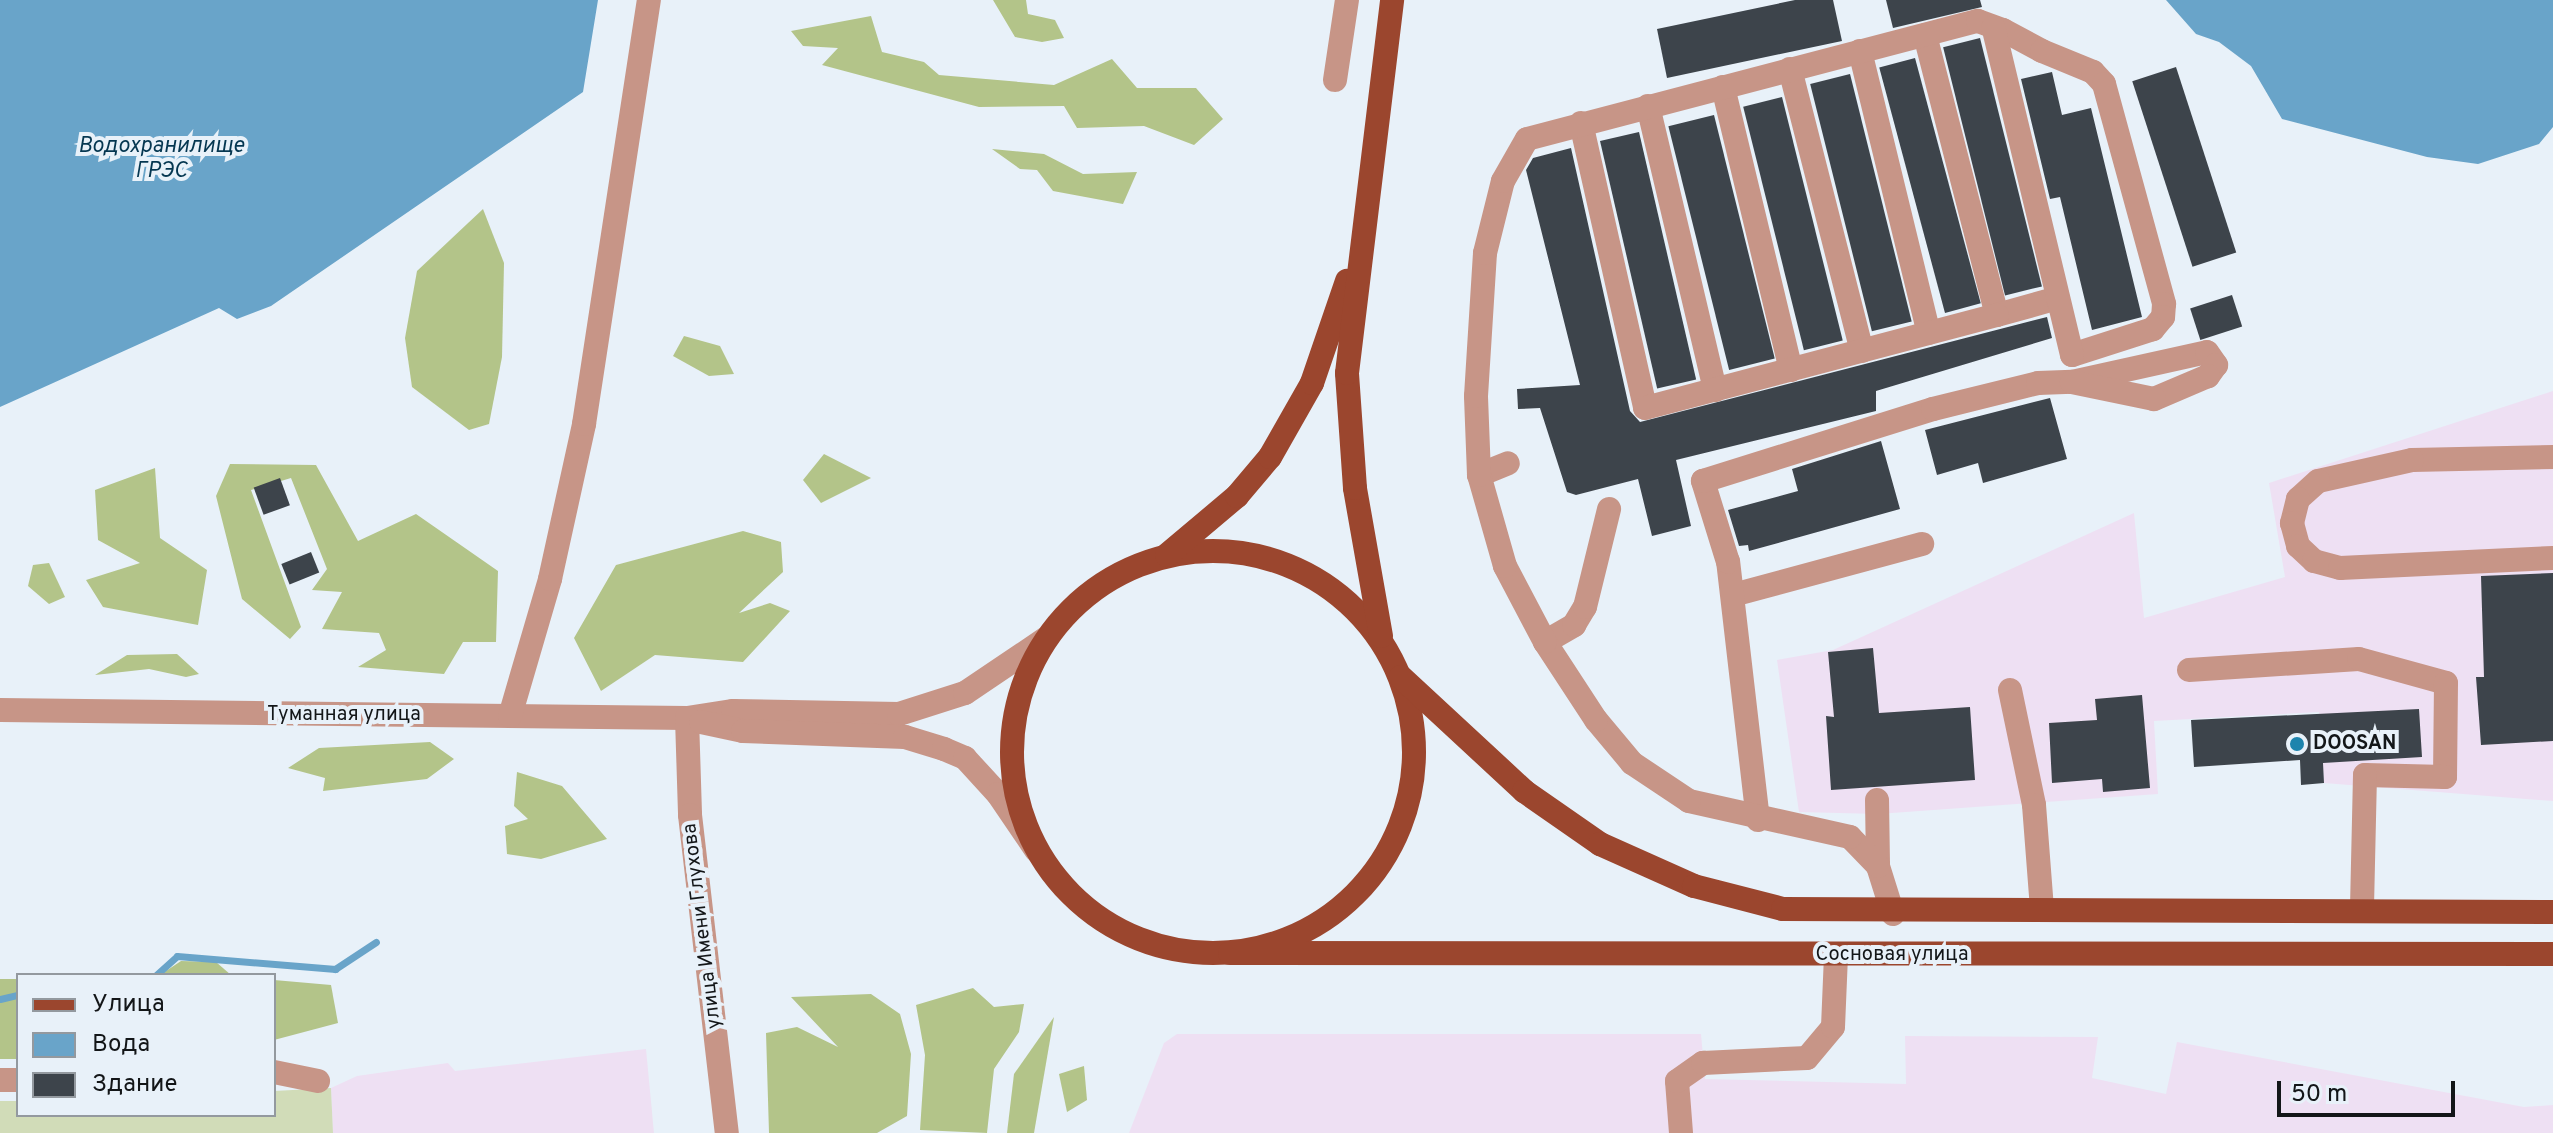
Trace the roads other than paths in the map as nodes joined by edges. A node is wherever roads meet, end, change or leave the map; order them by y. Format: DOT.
graph roads {
  1 [pos="649,0"];
  2 [pos="1347,0"];
  3 [pos="1392,2"];
  4 [pos="1993,27"];
  5 [pos="1925,35"];
  6 [pos="1860,51"];
  7 [pos="1790,69"];
  8 [pos="1335,80"];
  9 [pos="1723,87"];
  10 [pos="1648,106"];
  11 [pos="1581,123"];
  12 [pos="1361,237"];
  13 [pos="2058,298"];
  14 [pos="1997,315"];
  15 [pos="1929,333"];
  16 [pos="1862,351"];
  17 [pos="1791,370"];
  18 [pos="2072,382"];
  19 [pos="1715,390"];
  20 [pos="2553,457"];
  21 [pos="1508,463"];
  22 [pos="1479,475"];
  23 [pos="1609,509"];
  24 [pos="1922,544"];
  25 [pos="1167,556"];
  26 [pos="2553,558"];
  27 [pos="1733,595"];
  28 [pos="1045,639"];
  29 [pos="1381,641"];
  30 [pos="1545,642"];
  31 [pos="2189,670"];
  32 [pos="1399,675"];
  33 [pos="2010,690"];
  34 [pos="0,710"];
  35 [pos="510,716"];
  36 [pos="687,718"];
  37 [pos="1877,800"];
  38 [pos="1758,820"];
  39 [pos="1036,850"];
  40 [pos="1878,866"];
  41 [pos="2362,908"];
  42 [pos="2042,910"];
  43 [pos="2553,912"];
  44 [pos="1893,914"];
  45 [pos="1230,953"];
  46 [pos="2553,954"];
  47 [pos="1836,956"];
  48 [pos="276,1072"];
  49 [pos="318,1081"];
  50 [pos="727,1133"];
  51 [pos="1681,1133"];
  1 -- 35 [label="street"];
  2 -- 8 [label="street"];
  3 -- 12 [label="main road"];
  4 -- 5 [label="street"];
  4 -- 13 [label="street"];
  4 -- 13 [label="street"];
  5 -- 6 [label="street"];
  5 -- 14 [label="street"];
  6 -- 7 [label="street"];
  6 -- 15 [label="street"];
  7 -- 9 [label="street"];
  7 -- 16 [label="street"];
  9 -- 10 [label="street"];
  9 -- 17 [label="street"];
  10 -- 11 [label="street"];
  10 -- 19 [label="street"];
  11 -- 19 [label="street"];
  11 -- 22 [label="street"];
  12 -- 25 [label="main road"];
  12 -- 29 [label="main road"];
  13 -- 14 [label="street"];
  14 -- 15 [label="street"];
  15 -- 16 [label="street"];
  16 -- 17 [label="street"];
  17 -- 19 [label="street"];
  18 -- 18 [label="street"];
  18 -- 27 [label="street"];
  20 -- 26 [label="street"];
  21 -- 22 [label="street"];
  22 -- 30 [label="street"];
  23 -- 30 [label="street"];
  24 -- 27 [label="street"];
  25 -- 28 [label="main road, Сосновая улица"];
  25 -- 29 [label="main road"];
  27 -- 38 [label="street"];
  28 -- 36 [label="street, Туманная улица"];
  28 -- 39 [label="main road, Сосновая улица"];
  29 -- 32 [label="main road"];
  30 -- 38 [label="street"];
  31 -- 41 [label="street"];
  32 -- 44 [label="main road, Сосновая улица"];
  32 -- 45 [label="main road"];
  33 -- 42 [label="street"];
  34 -- 35 [label="street, Туманная улица"];
  35 -- 36 [label="street, Туманная улица"];
  36 -- 39 [label="street, Туманная улица"];
  36 -- 50 [label="street, улица Имени Глухова"];
  37 -- 40 [label="street"];
  38 -- 40 [label="street"];
  39 -- 45 [label="main road, Сосновая улица"];
  40 -- 44 [label="street"];
  41 -- 42 [label="main road, Сосновая улица"];
  41 -- 43 [label="main road, Сосновая улица"];
  42 -- 44 [label="main road, Сосновая улица"];
  45 -- 47 [label="main road, Сосновая улица"];
  46 -- 47 [label="main road, Сосновая улица"];
  47 -- 51 [label="street"];
  48 -- 49 [label="street"];
}
